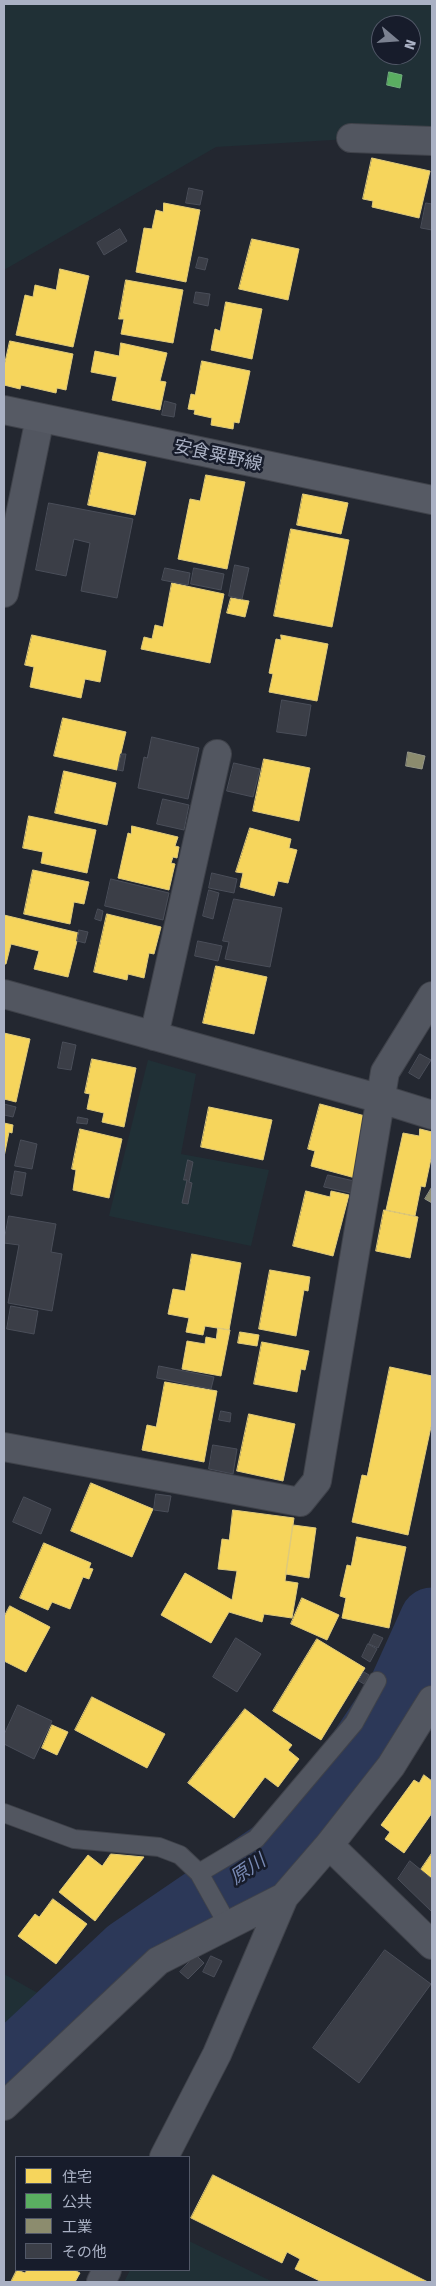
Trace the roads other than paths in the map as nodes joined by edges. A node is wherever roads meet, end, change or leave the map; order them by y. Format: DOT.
graph roads {
  1 [pos="351,138"];
  2 [pos="432,141"];
  3 [pos="4,410"];
  4 [pos="40,418"];
  5 [pos="432,500"];
  6 [pos="4,593"];
  7 [pos="217,754"];
  8 [pos="4,994"];
  9 [pos="432,996"];
  10 [pos="154,1036"];
  11 [pos="381,1099"];
  12 [pos="432,1115"];
  13 [pos="4,1447"];
  14 [pos="377,1681"];
  15 [pos="432,1700"];
  16 [pos="4,1813"];
  17 [pos="329,1845"];
  18 [pos="201,1876"];
  19 [pos="284,1896"];
  20 [pos="224,1916"];
  21 [pos="432,1945"];
  22 [pos="4,2106"];
  23 [pos="165,2156"];
  1 -- 2 [label="street"];
  3 -- 4 [label="main road, 安食粟野線"];
  4 -- 5 [label="main road, 安食粟野線"];
  4 -- 6 [label="street"];
  7 -- 10 [label="street"];
  8 -- 10 [label="street"];
  9 -- 11 [label="street"];
  10 -- 11 [label="street"];
  11 -- 12 [label="street"];
  11 -- 13 [label="street"];
  14 -- 18 [label="lane"];
  15 -- 17 [label="street"];
  16 -- 18 [label="lane"];
  17 -- 19 [label="street"];
  17 -- 21 [label="street"];
  18 -- 20 [label="lane"];
  19 -- 20 [label="street"];
  19 -- 23 [label="street"];
  20 -- 22 [label="street"];
}
